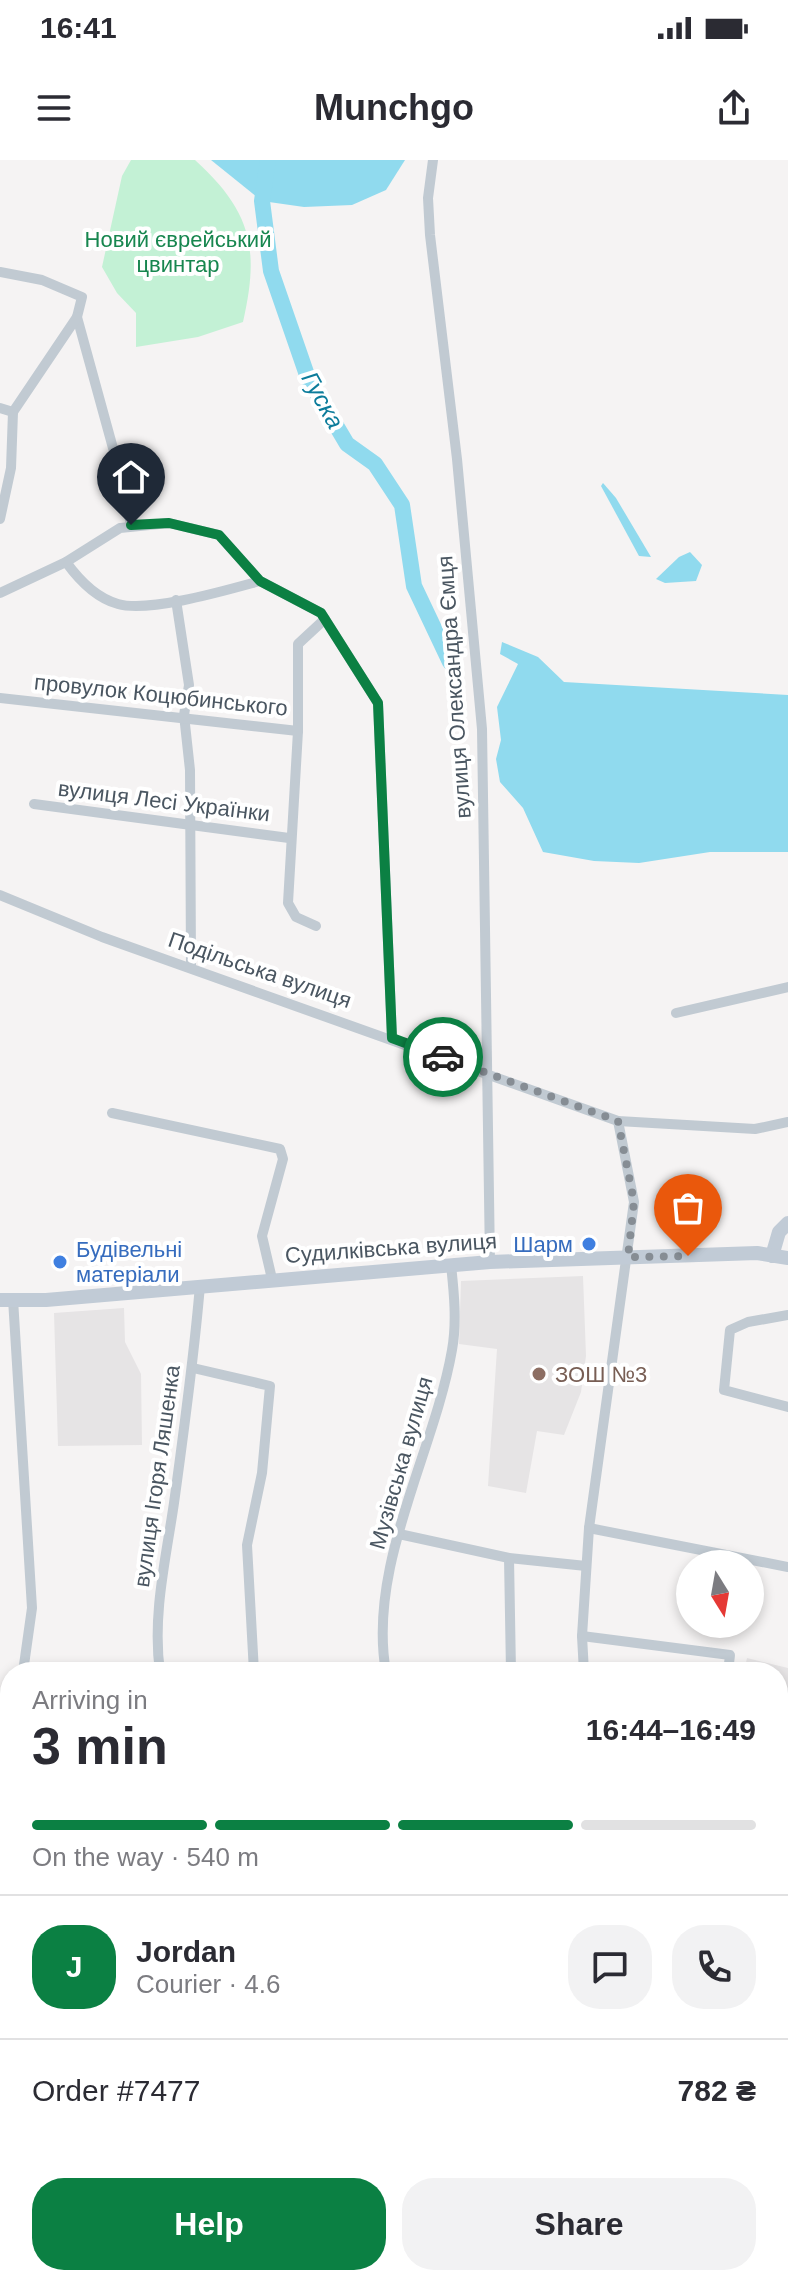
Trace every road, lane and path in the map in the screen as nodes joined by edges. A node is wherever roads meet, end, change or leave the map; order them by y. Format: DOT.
graph roads {
  1 [pos="433,160"];
  2 [pos="0,272"];
  3 [pos="77,317"];
  4 [pos="0,408"];
  5 [pos="13,412"];
  6 [pos="5,468"];
  7 [pos="0,519"];
  8 [pos="131,525"];
  9 [pos="66,562"];
  10 [pos="260,581"];
  11 [pos="0,593"];
  12 [pos="176,600"];
  13 [pos="325,619"];
  14 [pos="0,698"];
  15 [pos="184,715"];
  16 [pos="298,731"];
  17 [pos="34,804"];
  18 [pos="191,824"];
  19 [pos="289,838"];
  20 [pos="0,895"];
  21 [pos="316,926"];
  22 [pos="191,966"];
  23 [pos="788,987"];
  24 [pos="676,1013"];
  25 [pos="392,1038"];
  26 [pos="487,1074"];
  27 [pos="112,1113"];
  28 [pos="618,1121"];
  29 [pos="788,1122"];
  30 [pos="788,1223"];
  31 [pos="628,1257"];
  32 [pos="784,1258"];
  33 [pos="490,1262"];
  34 [pos="451,1265"];
  35 [pos="272,1279"];
  36 [pos="200,1285"];
  37 [pos="6,1300"];
  38 [pos="788,1315"];
  39 [pos="193,1368"];
  40 [pos="788,1407"];
  41 [pos="589,1528"];
  42 [pos="399,1534"];
  43 [pos="509,1558"];
  44 [pos="586,1566"];
  45 [pos="788,1567"];
  46 [pos="582,1636"];
  47 [pos="24,1662"];
  48 [pos="158,1662"];
  49 [pos="253,1662"];
  50 [pos="386,1662"];
  51 [pos="511,1662"];
  52 [pos="583,1662"];
  53 [pos="729,1662"];
  1 -- 26 [label="street, вулиця Олександра Ємця"];
  2 -- 3 [label="street"];
  3 -- 5 [label="street"];
  3 -- 8 [label="street"];
  4 -- 5 [label="street"];
  5 -- 6 [label="street"];
  6 -- 7 [label="street"];
  8 -- 9 [label="street"];
  8 -- 10 [label="street"];
  9 -- 11 [label="street"];
  9 -- 12 [label="street"];
  10 -- 12 [label="street"];
  10 -- 13 [label="street"];
  12 -- 15 [label="street"];
  13 -- 16 [label="street"];
  13 -- 25 [label="street"];
  14 -- 15 [label="street, провулок Коцюбинського"];
  15 -- 16 [label="street, провулок Коцюбинського"];
  15 -- 18 [label="street"];
  16 -- 19 [label="street, провулок Коцюбинського"];
  17 -- 18 [label="street, вулиця Лесі Українки"];
  18 -- 19 [label="street, вулиця Лесі Українки"];
  18 -- 22 [label="street"];
  19 -- 21 [label="street, провулок Коцюбинського"];
  20 -- 22 [label="street, Подільська вулиця"];
  22 -- 25 [label="street, Подільська вулиця"];
  23 -- 24 [label="street"];
  25 -- 26 [label="street, Подільська вулиця"];
  26 -- 28 [label="street, Подільська вулиця"];
  26 -- 33 [label="street, вулиця Олександра Ємця"];
  27 -- 35 [label="street"];
  28 -- 29 [label="street, Подільська вулиця"];
  28 -- 31 [label="street"];
  30 -- 32 [label="main road"];
  31 -- 32 [label="main road, Судилківська вулиця"];
  31 -- 33 [label="main road, Судилківська вулиця"];
  31 -- 41 [label="street"];
  33 -- 34 [label="main road, Судилківська вулиця"];
  34 -- 35 [label="main road, Судилківська вулиця"];
  34 -- 42 [label="street, Музівська вулиця"];
  35 -- 36 [label="main road, Судилківська вулиця"];
  36 -- 37 [label="main road, Судилківська вулиця"];
  36 -- 39 [label="street, вулиця Ігоря Ляшенка"];
  37 -- 47 [label="street"];
  38 -- 40 [label="street"];
  39 -- 48 [label="street, вулиця Ігоря Ляшенка"];
  39 -- 49 [label="street"];
  41 -- 44 [label="street"];
  41 -- 45 [label="street"];
  42 -- 43 [label="street"];
  42 -- 50 [label="street, Музівська вулиця"];
  43 -- 44 [label="street"];
  43 -- 51 [label="street"];
  44 -- 46 [label="street"];
  46 -- 52 [label="street"];
  46 -- 53 [label="street"];
}
